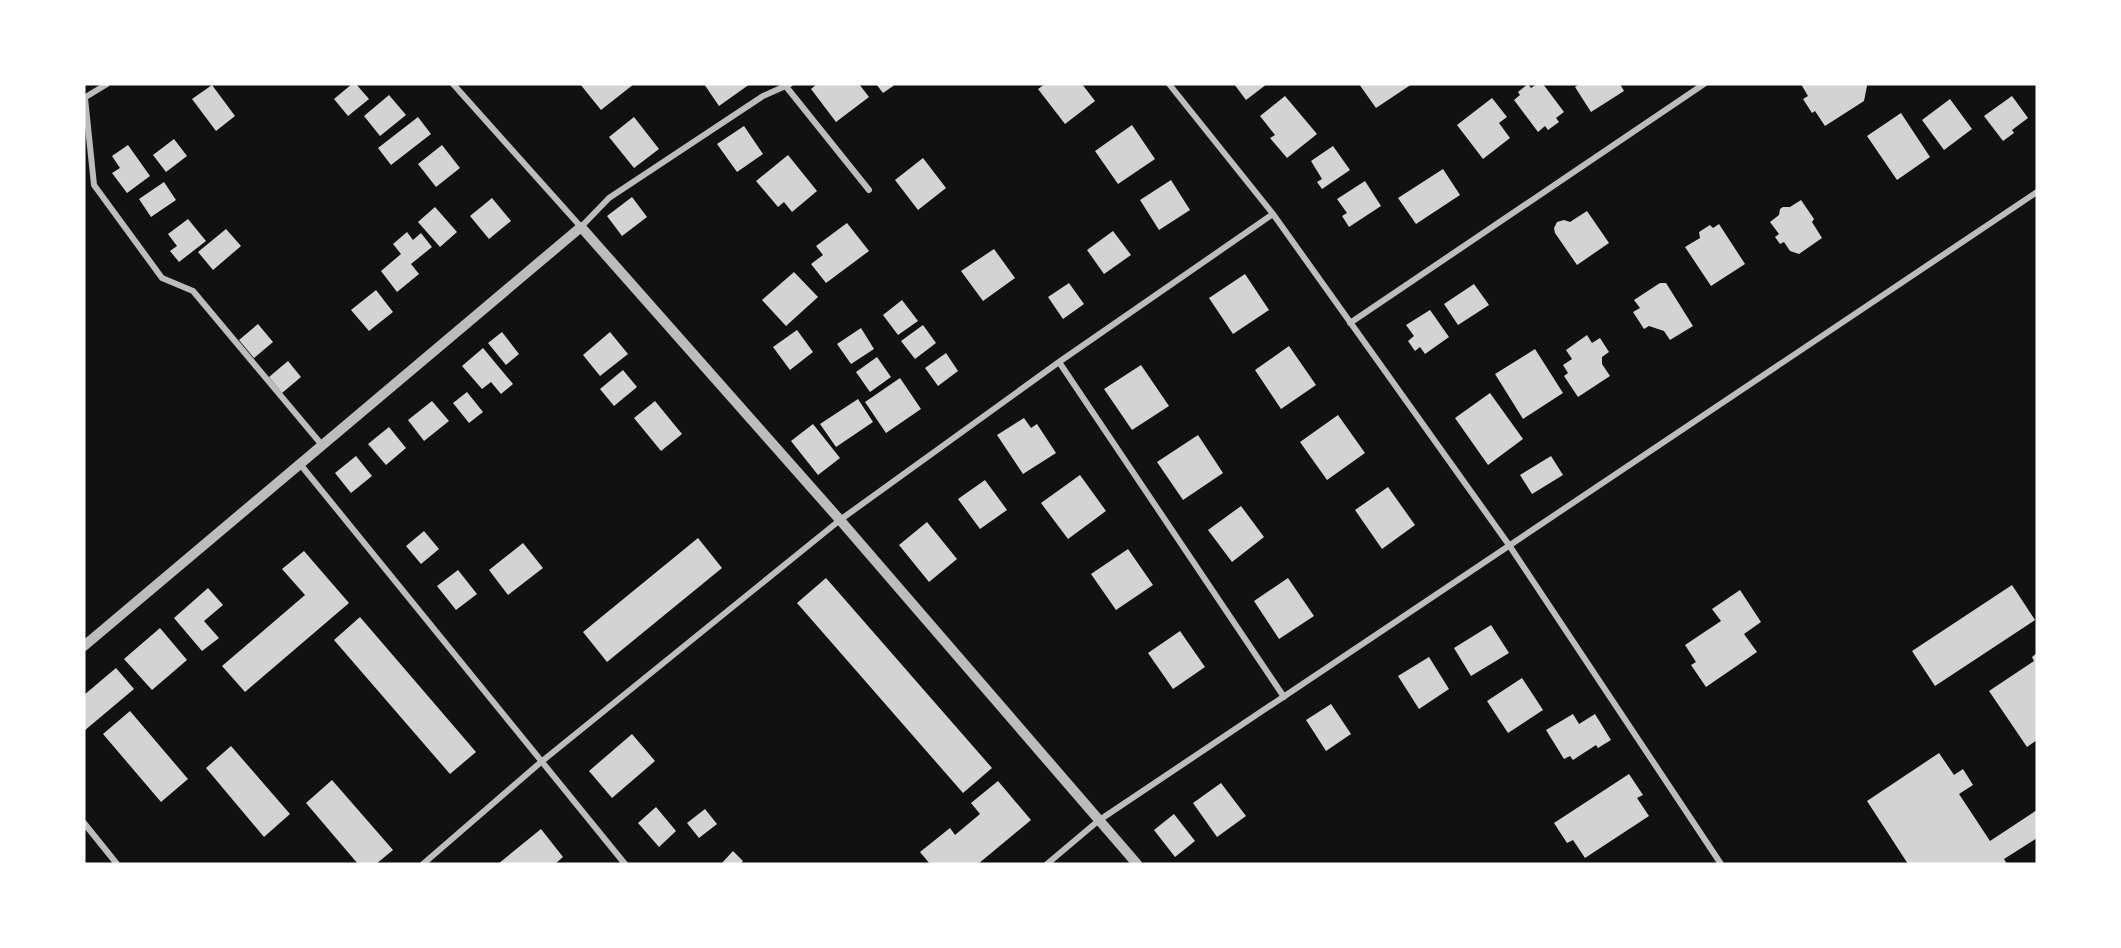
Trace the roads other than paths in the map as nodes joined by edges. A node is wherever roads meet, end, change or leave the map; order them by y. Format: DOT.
graph roads {
  1 [pos="106,84"];
  2 [pos="453,84"];
  3 [pos="1169,84"];
  4 [pos="1704,84"];
  5 [pos="786,85"];
  6 [pos="84,98"];
  7 [pos="869,190"];
  8 [pos="2037,192"];
  9 [pos="1274,214"];
  10 [pos="581,227"];
  11 [pos="1350,324"];
  12 [pos="1059,362"];
  13 [pos="322,445"];
  14 [pos="300,464"];
  15 [pos="840,520"];
  16 [pos="1509,545"];
  17 [pos="84,646"];
  18 [pos="1284,697"];
  19 [pos="541,762"];
  20 [pos="1098,820"];
  21 [pos="84,824"];
  22 [pos="117,864"];
  23 [pos="423,864"];
  24 [pos="625,864"];
  25 [pos="1047,864"];
  26 [pos="1137,864"];
  27 [pos="1721,864"];
  1 -- 6 [label="street"];
  2 -- 10 [label="street"];
  3 -- 9 [label="street"];
  4 -- 11 [label="street"];
  5 -- 7 [label="street"];
  5 -- 10 [label="street"];
  6 -- 13 [label="street"];
  8 -- 16 [label="street"];
  9 -- 11 [label="street"];
  9 -- 12 [label="street"];
  10 -- 13 [label="street"];
  10 -- 15 [label="street"];
  11 -- 16 [label="street"];
  12 -- 15 [label="street"];
  12 -- 18 [label="street"];
  13 -- 14 [label="street"];
  14 -- 17 [label="street"];
  14 -- 19 [label="street"];
  15 -- 19 [label="street"];
  15 -- 20 [label="street"];
  16 -- 18 [label="street"];
  16 -- 27 [label="street"];
  18 -- 20 [label="street"];
  19 -- 23 [label="street"];
  19 -- 24 [label="street"];
  20 -- 25 [label="street"];
  20 -- 26 [label="street"];
  21 -- 22 [label="street"];
}
